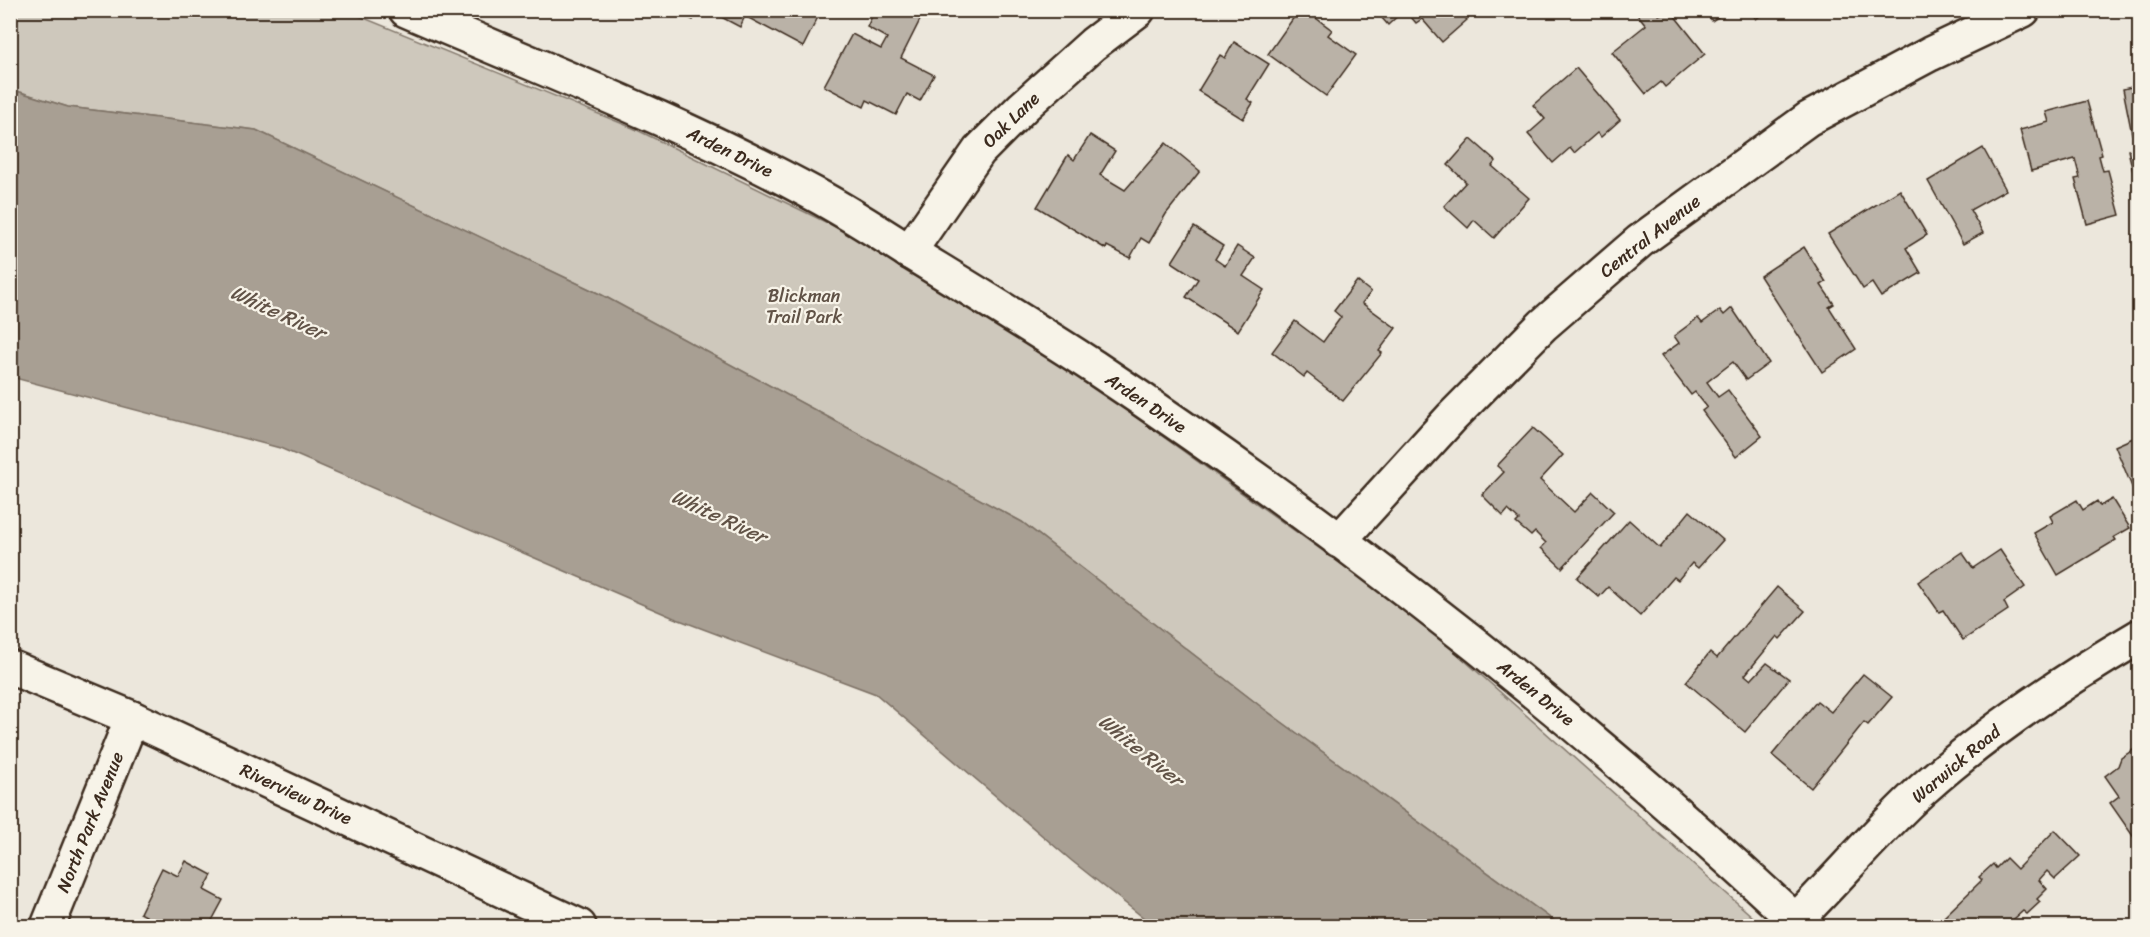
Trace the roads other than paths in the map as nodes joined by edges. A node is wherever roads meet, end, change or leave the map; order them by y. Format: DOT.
graph roads {
  1 [pos="406,10"];
  2 [pos="1137,10"];
  3 [pos="2023,10"];
  4 [pos="909,252"];
  5 [pos="1339,541"];
  6 [pos="2139,636"];
  7 [pos="10,667"];
  8 [pos="132,718"];
  9 [pos="1798,924"];
  10 [pos="48,927"];
  11 [pos="579,927"];
  1 -- 4 [label="street, Arden Drive"];
  2 -- 4 [label="street, Oak Lane"];
  3 -- 5 [label="street, Central Avenue"];
  4 -- 5 [label="street, Arden Drive"];
  5 -- 9 [label="street, Arden Drive"];
  6 -- 9 [label="street, Warwick Road"];
  7 -- 8 [label="street, Riverview Drive"];
  8 -- 10 [label="street, North Park Avenue"];
  8 -- 11 [label="street, Riverview Drive"];
}
